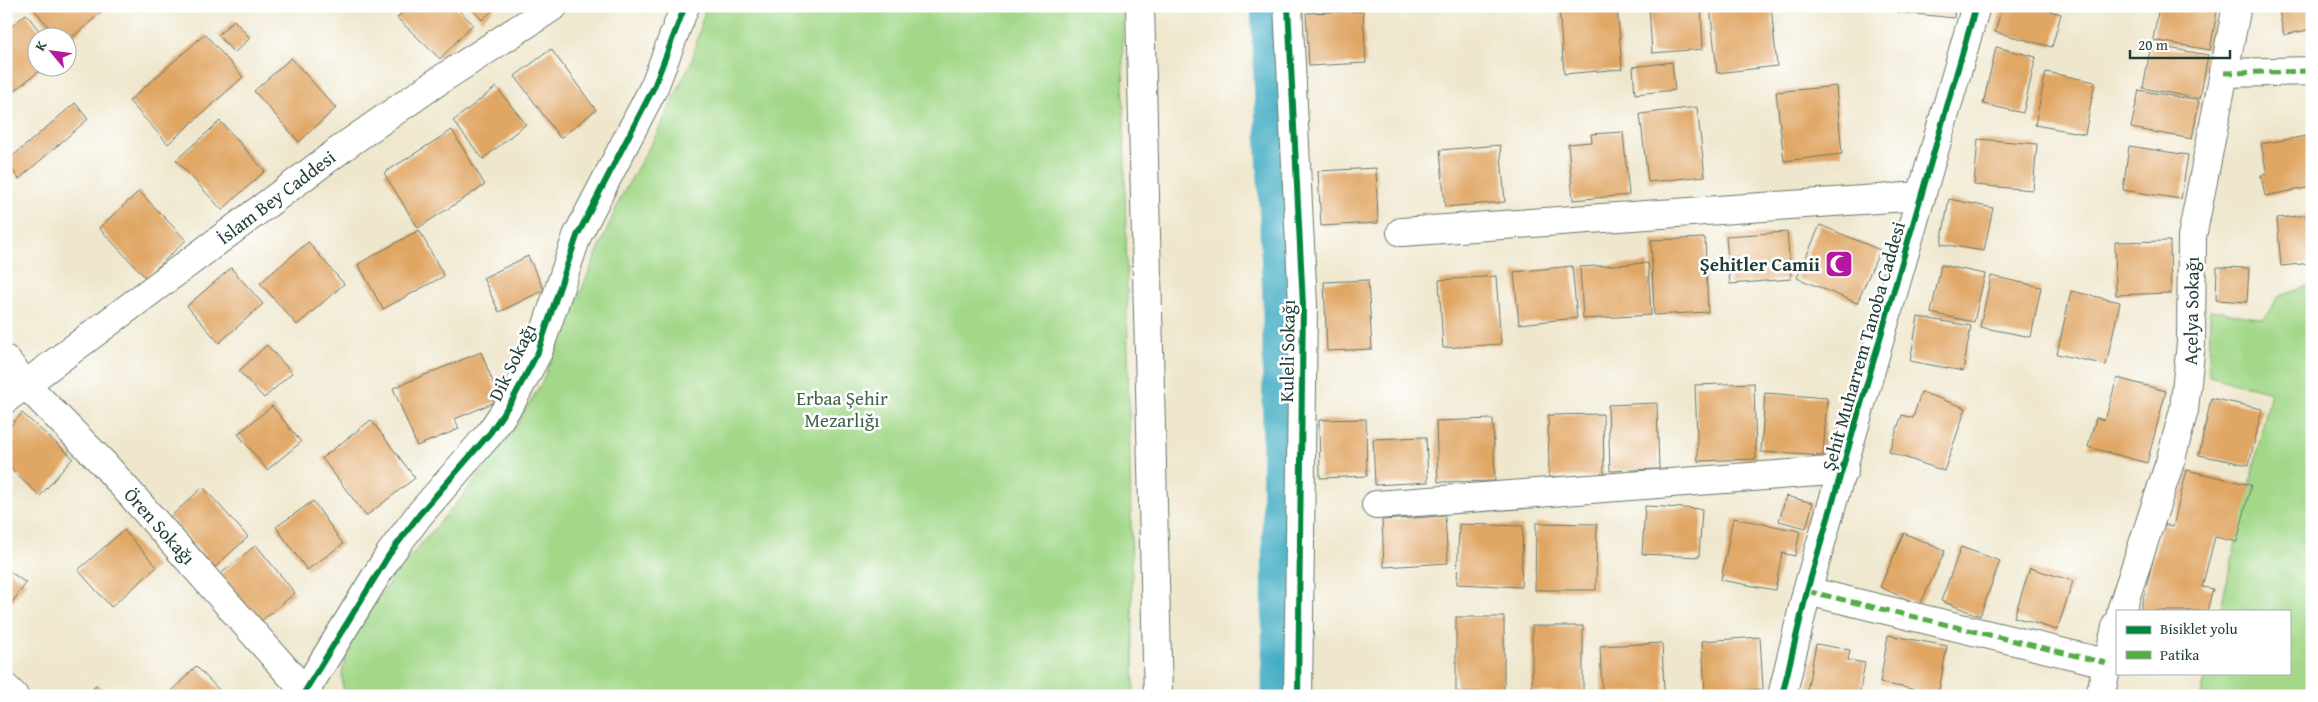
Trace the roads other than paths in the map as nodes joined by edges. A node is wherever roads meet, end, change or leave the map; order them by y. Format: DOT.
graph roads {
  1 [pos="554,6"];
  2 [pos="685,6"];
  3 [pos="1140,6"];
  4 [pos="1288,6"];
  5 [pos="1976,6"];
  6 [pos="2237,6"];
  7 [pos="2312,70"];
  8 [pos="2224,73"];
  9 [pos="1921,196"];
  10 [pos="1401,232"];
  11 [pos="6,360"];
  12 [pos="16,392"];
  13 [pos="1844,470"];
  14 [pos="1376,505"];
  15 [pos="1807,591"];
  16 [pos="2121,610"];
  17 [pos="2116,627"];
  18 [pos="2106,664"];
  19 [pos="6,688"];
  20 [pos="306,694"];
  21 [pos="14,696"];
  22 [pos="1158,696"];
  23 [pos="1298,696"];
  24 [pos="1782,696"];
  25 [pos="2100,696"];
  1 -- 12 [label="street, İslam Bey Caddesi"];
  2 -- 20 [label="street, Dik Sokağı"];
  3 -- 22 [label="street"];
  4 -- 23 [label="street, Kuleli Sokağı"];
  5 -- 9 [label="street, Şehit Muharrem Tanoba Caddesi"];
  6 -- 8 [label="street, Açelya Sokağı"];
  7 -- 8 [label="street"];
  8 -- 16 [label="street, Açelya Sokağı"];
  9 -- 10 [label="street"];
  9 -- 13 [label="street, Şehit Muharrem Tanoba Caddesi"];
  11 -- 12 [label="street, Ören Sokağı"];
  12 -- 20 [label="street, Ören Sokağı"];
  13 -- 14 [label="street"];
  13 -- 15 [label="street, Şehit Muharrem Tanoba Caddesi"];
  15 -- 18 [label="street"];
  15 -- 24 [label="street, Şehit Muharrem Tanoba Caddesi"];
  17 -- 18 [label="street"];
  18 -- 25 [label="street"];
  19 -- 21 [label="street"];
}
